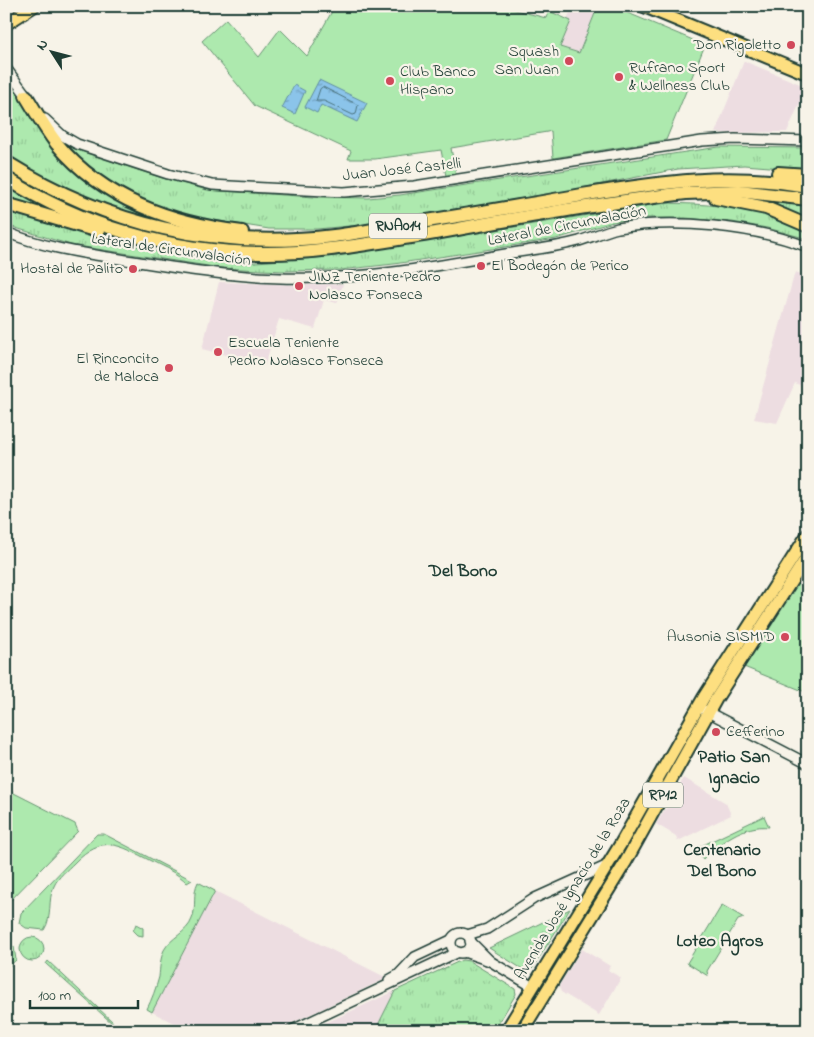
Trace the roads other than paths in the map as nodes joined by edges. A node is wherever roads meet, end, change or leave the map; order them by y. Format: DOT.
graph roads {
  1 [pos="10,6"];
  2 [pos="34,6"];
  3 [pos="643,6"];
  4 [pos="6,9"];
  5 [pos="6,24"];
  6 [pos="6,68"];
  7 [pos="808,74"];
  8 [pos="26,96"];
  9 [pos="808,141"];
  10 [pos="6,162"];
  11 [pos="808,176"];
  12 [pos="6,178"];
  13 [pos="808,186"];
  14 [pos="627,188"];
  15 [pos="664,196"];
  16 [pos="808,199"];
  17 [pos="6,204"];
  18 [pos="808,226"];
  19 [pos="6,232"];
  20 [pos="301,238"];
  21 [pos="808,247"];
  22 [pos="209,250"];
  23 [pos="808,534"];
  24 [pos="808,555"];
  25 [pos="699,707"];
  26 [pos="709,712"];
  27 [pos="808,764"];
  28 [pos="608,865"];
  29 [pos="469,938"];
  30 [pos="451,940"];
  31 [pos="461,952"];
  32 [pos="490,961"];
  33 [pos="533,987"];
  34 [pos="374,990"];
  35 [pos="290,1031"];
  36 [pos="506,1031"];
  37 [pos="522,1031"];
  1 -- 4 [label="main road"];
  2 -- 5 [label="main road"];
  3 -- 7 [label="main road"];
  6 -- 8 [label="street, Juan José Castelli"];
  8 -- 9 [label="street, Juan José Castelli"];
  8 -- 20 [label="highway"];
  10 -- 20 [label="highway, RNA014"];
  11 -- 14 [label="highway"];
  12 -- 22 [label="highway, RNA014"];
  13 -- 14 [label="highway, RNA014"];
  14 -- 20 [label="highway, RNA014"];
  15 -- 16 [label="highway, RNA014"];
  15 -- 18 [label="highway"];
  15 -- 22 [label="highway, RNA014"];
  17 -- 22 [label="highway"];
  19 -- 21 [label="street, Lateral de Circunvalación"];
  23 -- 25 [label="main road, Avenida José Ignacio de la Roza / RP12"];
  24 -- 26 [label="main road, Avenida José Ignacio de la Roza / RP12"];
  25 -- 26 [label="street"];
  25 -- 28 [label="main road, Avenida José Ignacio de la Roza / RP12"];
  26 -- 27 [label="street"];
  26 -- 37 [label="main road, Avenida José Ignacio de la Roza / RP12"];
  28 -- 29 [label="street"];
  28 -- 33 [label="main road, Avenida José Ignacio de la Roza / RP12"];
  29 -- 30 [label="street"];
  29 -- 31 [label="street"];
  29 -- 32 [label="street"];
  30 -- 31 [label="street"];
  30 -- 34 [label="street"];
  31 -- 32 [label="street"];
  31 -- 34 [label="street"];
  32 -- 33 [label="street"];
  33 -- 36 [label="main road, Avenida José Ignacio de la Roza / RP12"];
  34 -- 35 [label="street"];
}
